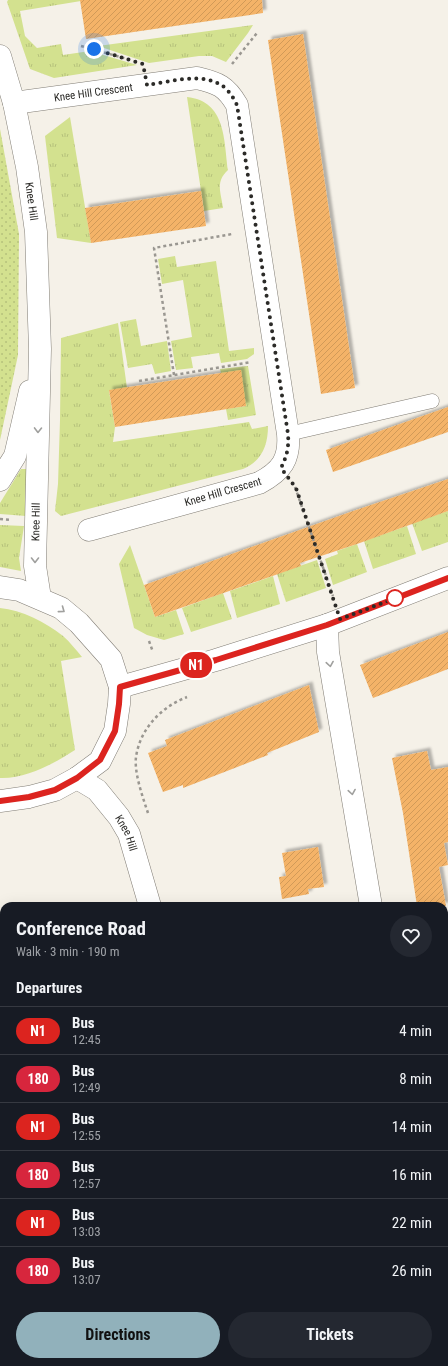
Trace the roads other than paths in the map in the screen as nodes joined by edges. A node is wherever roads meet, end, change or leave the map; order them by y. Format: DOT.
graph roads {
  1 [pos="0,56"];
  2 [pos="14,103"];
  3 [pos="40,349"];
  4 [pos="432,401"];
  5 [pos="288,434"];
  6 [pos="0,480"];
  7 [pos="89,530"];
  8 [pos="448,578"];
  9 [pos="0,586"];
  10 [pos="40,598"];
  11 [pos="334,622"];
  12 [pos="120,687"];
  13 [pos="77,778"];
  14 [pos="0,801"];
  15 [pos="149,902"];
  16 [pos="370,902"];
  1 -- 2 [label="main road, Knee Hill"];
  2 -- 3 [label="main road, Knee Hill"];
  2 -- 5 [label="main road, Knee Hill Crescent"];
  3 -- 6 [label="main road, Knee Hill"];
  3 -- 10 [label="main road, Knee Hill, one-way"];
  4 -- 5 [label="lane"];
  5 -- 7 [label="main road, Knee Hill Crescent"];
  8 -- 11 [label="main road"];
  9 -- 10 [label="main road"];
  10 -- 12 [label="main road, one-way"];
  11 -- 12 [label="main road"];
  11 -- 16 [label="main road, one-way"];
  12 -- 13 [label="main road"];
  13 -- 14 [label="main road"];
  13 -- 15 [label="main road, Knee Hill"];
}
